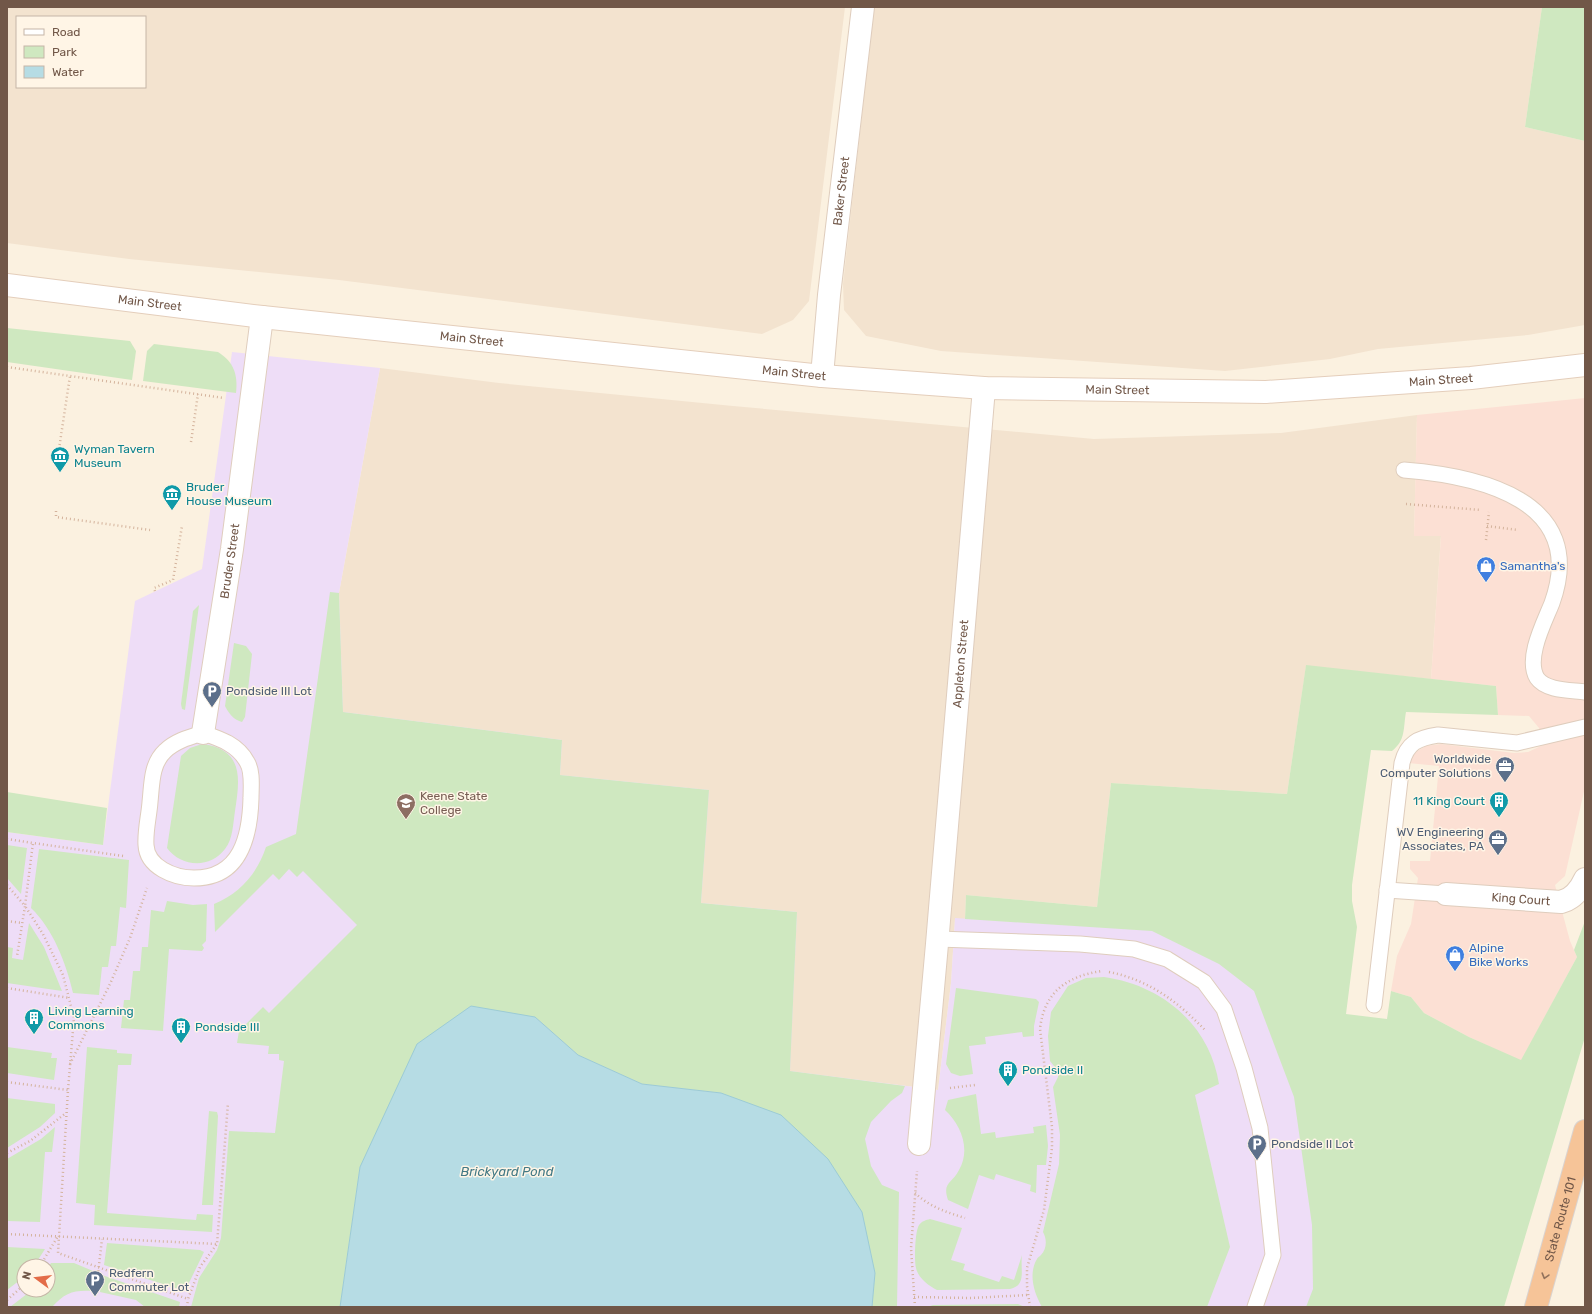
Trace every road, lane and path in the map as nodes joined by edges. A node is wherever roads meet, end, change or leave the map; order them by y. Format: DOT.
graph roads {
  1 [pos="863,7"];
  2 [pos="7,285"];
  3 [pos="262,317"];
  4 [pos="1585,365"];
  5 [pos="7,367"];
  6 [pos="70,376"];
  7 [pos="822,376"];
  8 [pos="984,388"];
  9 [pos="198,394"];
  10 [pos="227,398"];
  11 [pos="191,442"];
  12 [pos="59,449"];
  13 [pos="1404,470"];
  14 [pos="1406,504"];
  15 [pos="56,511"];
  16 [pos="182,526"];
  17 [pos="150,530"];
  18 [pos="1486,540"];
  19 [pos="155,591"];
  20 [pos="1585,692"];
  21 [pos="1585,727"];
  22 [pos="203,733"];
  23 [pos="7,839"];
  24 [pos="33,843"];
  25 [pos="152,860"];
  26 [pos="1585,879"];
  27 [pos="7,885"];
  28 [pos="1388,890"];
  29 [pos="1446,894"];
  30 [pos="25,906"];
  31 [pos="7,921"];
  32 [pos="22,923"];
  33 [pos="938,939"];
  34 [pos="17,956"];
  35 [pos="7,988"];
  36 [pos="70,998"];
  37 [pos="1374,1005"];
  38 [pos="1206,1031"];
  39 [pos="70,1064"];
  40 [pos="7,1082"];
  41 [pos="975,1084"];
  42 [pos="945,1089"];
  43 [pos="68,1090"];
  44 [pos="228,1103"];
  45 [pos="66,1113"];
  46 [pos="1585,1131"];
  47 [pos="919,1144"];
  48 [pos="7,1153"];
  49 [pos="915,1193"];
  50 [pos="965,1218"];
  51 [pos="7,1234"];
  52 [pos="58,1236"];
  53 [pos="102,1239"];
  54 [pos="217,1244"];
  55 [pos="45,1258"];
  56 [pos="98,1267"];
  57 [pos="96,1291"];
  58 [pos="16,1292"];
  59 [pos="1028,1295"];
  60 [pos="914,1297"];
  61 [pos="188,1299"];
  62 [pos="7,1300"];
  63 [pos="187,1307"];
  64 [pos="915,1307"];
  65 [pos="1030,1307"];
  66 [pos="1255,1307"];
  67 [pos="1536,1307"];
  1 -- 7 [label="street, Baker Street"];
  2 -- 3 [label="street, Main Street"];
  3 -- 7 [label="street, Main Street"];
  3 -- 22 [label="street, Bruder Street"];
  4 -- 8 [label="street, Main Street"];
  5 -- 6 [label="path"];
  6 -- 9 [label="path"];
  6 -- 12 [label="path"];
  7 -- 8 [label="street, Main Street"];
  8 -- 33 [label="street, Appleton Street"];
  9 -- 10 [label="path"];
  9 -- 11 [label="path"];
  13 -- 20 [label="lane"];
  14 -- 18 [label="path"];
  15 -- 17 [label="path"];
  16 -- 19 [label="path"];
  21 -- 28 [label="lane"];
  22 -- 25 [label="lane"];
  22 -- 25 [label="lane"];
  23 -- 24 [label="path"];
  24 -- 25 [label="path"];
  24 -- 30 [label="path"];
  25 -- 39 [label="path"];
  26 -- 29 [label="street, King Court"];
  27 -- 30 [label="path"];
  28 -- 29 [label="lane"];
  28 -- 37 [label="lane"];
  30 -- 32 [label="path"];
  30 -- 36 [label="path"];
  31 -- 32 [label="path"];
  32 -- 34 [label="path"];
  33 -- 47 [label="street, Appleton Street"];
  33 -- 66 [label="lane"];
  35 -- 36 [label="path"];
  36 -- 39 [label="path"];
  38 -- 59 [label="path"];
  39 -- 43 [label="path"];
  40 -- 43 [label="path"];
  41 -- 42 [label="path"];
  43 -- 45 [label="path"];
  44 -- 54 [label="path"];
  45 -- 48 [label="path"];
  45 -- 52 [label="path"];
  46 -- 67 [label="highway, State Route 101, one-way"];
  47 -- 49 [label="path"];
  49 -- 50 [label="path"];
  49 -- 60 [label="path"];
  51 -- 52 [label="path"];
  52 -- 53 [label="path"];
  52 -- 55 [label="path"];
  52 -- 56 [label="path"];
  53 -- 54 [label="path"];
  53 -- 56 [label="path"];
  54 -- 61 [label="path"];
  56 -- 57 [label="path"];
  56 -- 61 [label="path"];
  58 -- 62 [label="path"];
  59 -- 60 [label="path"];
  59 -- 65 [label="path"];
  60 -- 64 [label="path"];
  61 -- 63 [label="path"];
}
